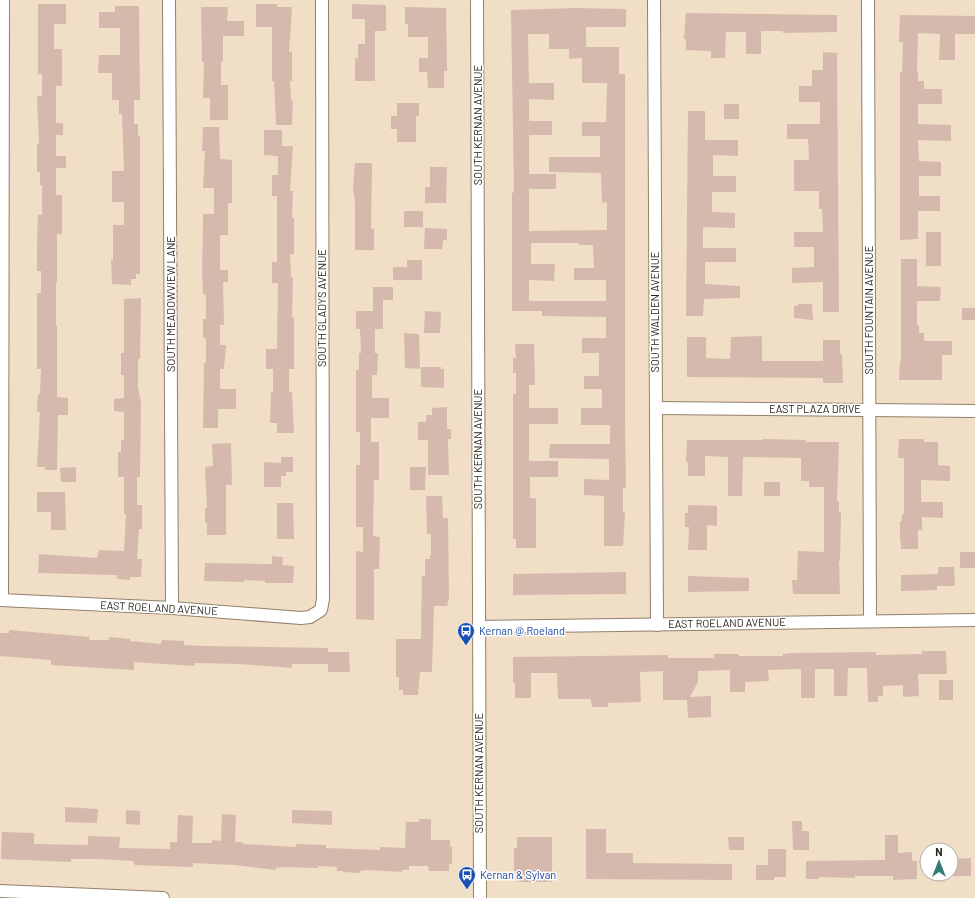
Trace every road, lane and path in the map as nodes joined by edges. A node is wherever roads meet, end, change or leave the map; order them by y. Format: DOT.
graph roads {
  1 [pos="3,0"];
  2 [pos="169,0"];
  3 [pos="322,0"];
  4 [pos="478,0"];
  5 [pos="654,0"];
  6 [pos="868,0"];
  7 [pos="656,408"];
  8 [pos="870,410"];
  9 [pos="975,411"];
  10 [pos="1,600"];
  11 [pos="172,608"];
  12 [pos="317,614"];
  13 [pos="975,620"];
  14 [pos="870,621"];
  15 [pos="657,624"];
  16 [pos="478,628"];
  17 [pos="0,891"];
  18 [pos="163,898"];
  19 [pos="480,898"];
  1 -- 10 [label="street"];
  2 -- 11 [label="street, SOUTH MEADOWVIEW LANE"];
  3 -- 12 [label="street, SOUTH GLADYS AVENUE"];
  4 -- 16 [label="street, SOUTH KERNAN AVENUE"];
  5 -- 7 [label="street, SOUTH WALDEN AVENUE"];
  6 -- 8 [label="street, SOUTH FOUNTAIN AVENUE"];
  7 -- 8 [label="street, EAST PLAZA DRIVE"];
  7 -- 15 [label="street, SOUTH WALDEN AVENUE"];
  8 -- 9 [label="street, EAST PLAZA DRIVE"];
  8 -- 14 [label="street, SOUTH FOUNTAIN AVENUE"];
  10 -- 11 [label="street, EAST ROELAND AVENUE"];
  11 -- 12 [label="street, EAST ROELAND AVENUE"];
  13 -- 14 [label="street, EAST ROELAND AVENUE"];
  14 -- 15 [label="street, EAST ROELAND AVENUE"];
  15 -- 16 [label="street, EAST ROELAND AVENUE"];
  16 -- 19 [label="street, SOUTH KERNAN AVENUE"];
  17 -- 18 [label="street"];
}
